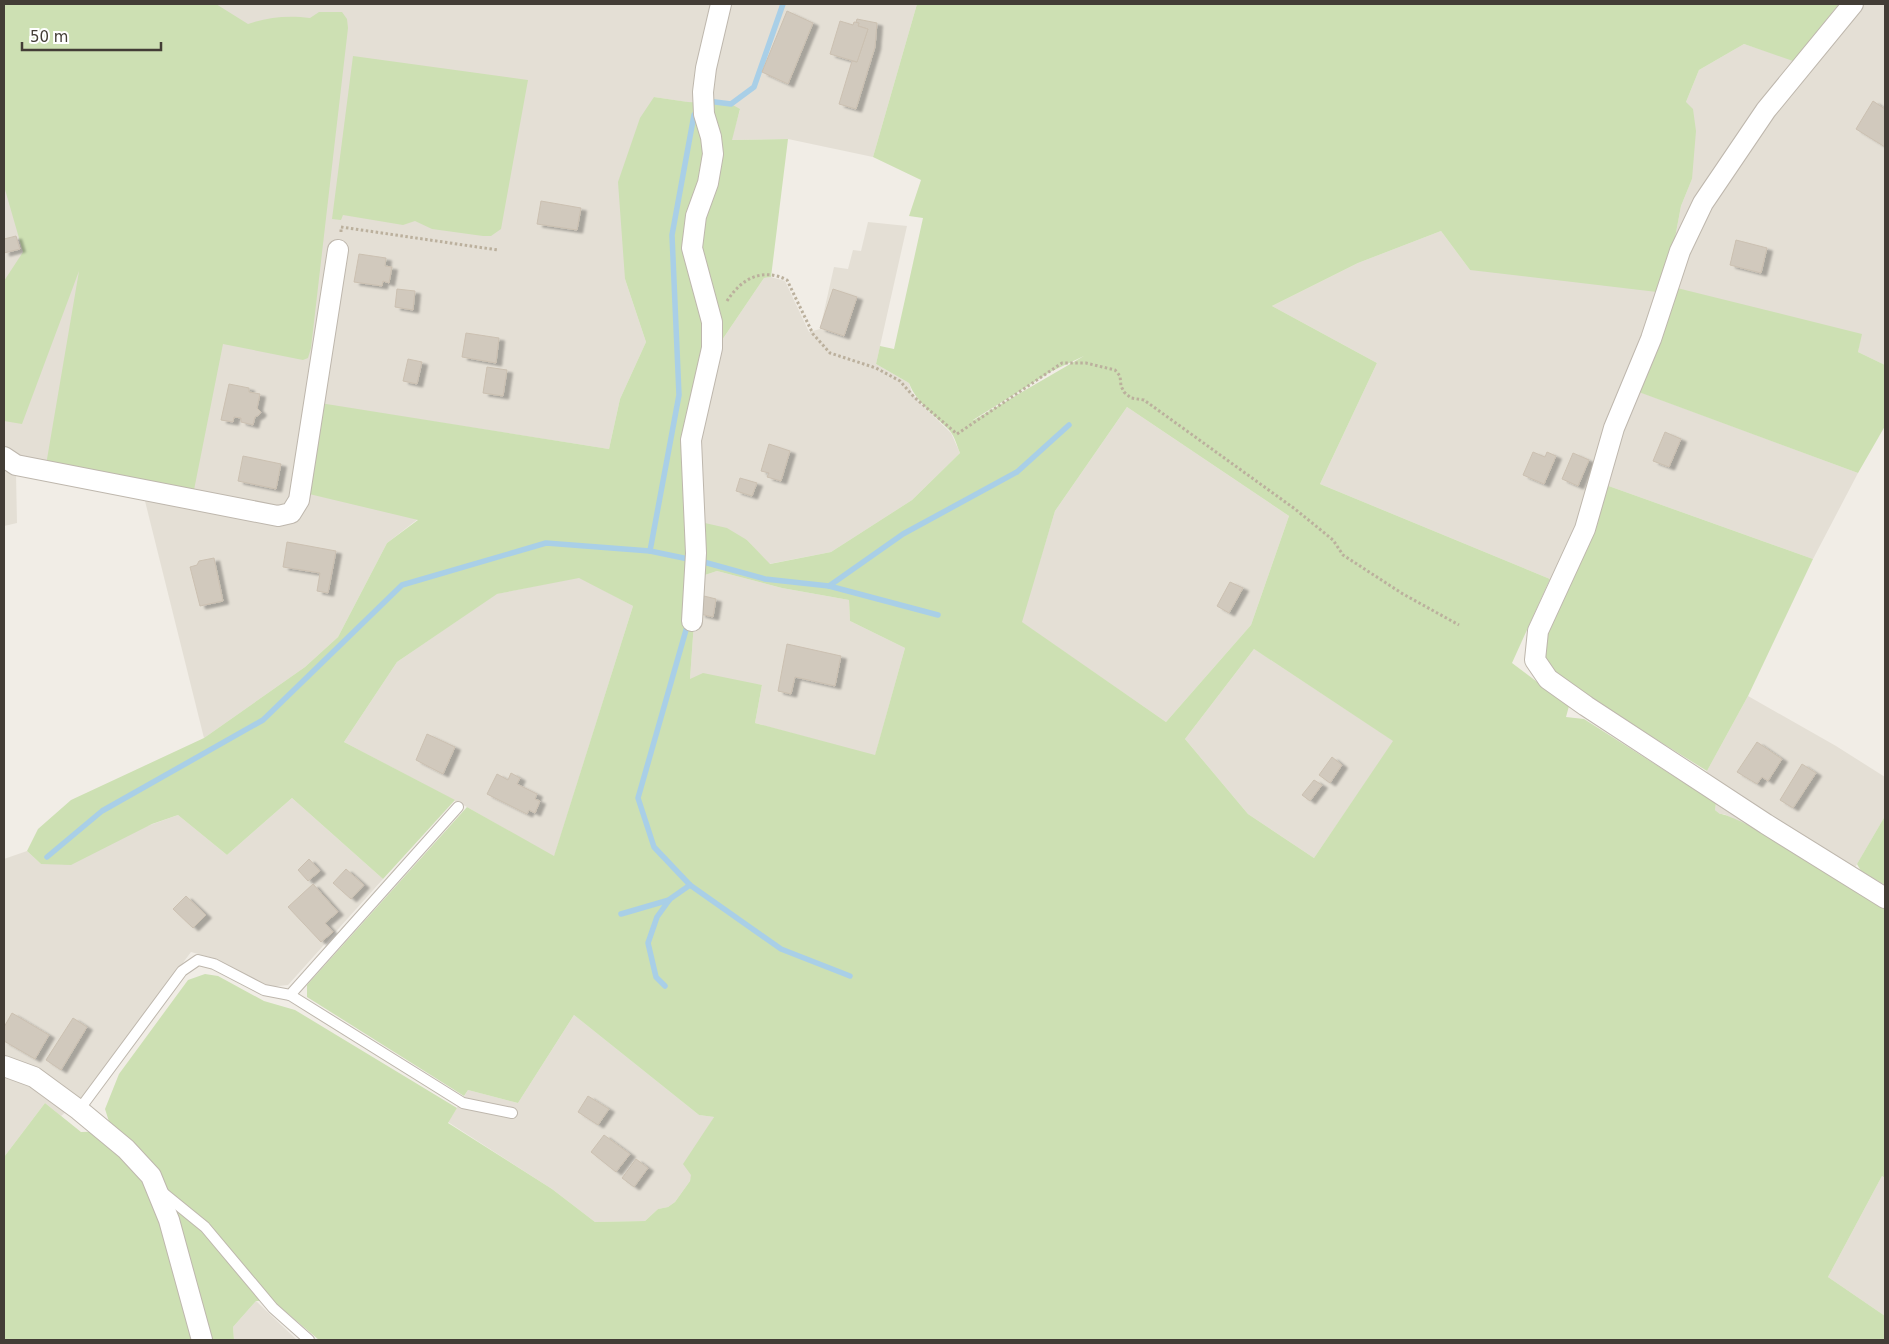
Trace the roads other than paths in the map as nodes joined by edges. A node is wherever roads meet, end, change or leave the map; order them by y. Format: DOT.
graph roads {
  1 [pos="721,4"];
  2 [pos="1853,4"];
  3 [pos="338,250"];
  4 [pos="4,457"];
  5 [pos="692,622"];
  6 [pos="458,807"];
  7 [pos="1885,898"];
  8 [pos="290,995"];
  9 [pos="4,1066"];
  10 [pos="79,1110"];
  11 [pos="512,1113"];
  12 [pos="156,1187"];
  13 [pos="202,1340"];
  14 [pos="309,1340"];
  1 -- 5 [label="street"];
  2 -- 7 [label="street"];
  3 -- 4 [label="street"];
  6 -- 8 [label="lane"];
  8 -- 10 [label="lane"];
  8 -- 11 [label="lane"];
  9 -- 10 [label="street"];
  10 -- 12 [label="street"];
  12 -- 13 [label="street"];
  12 -- 14 [label="lane"];
}
